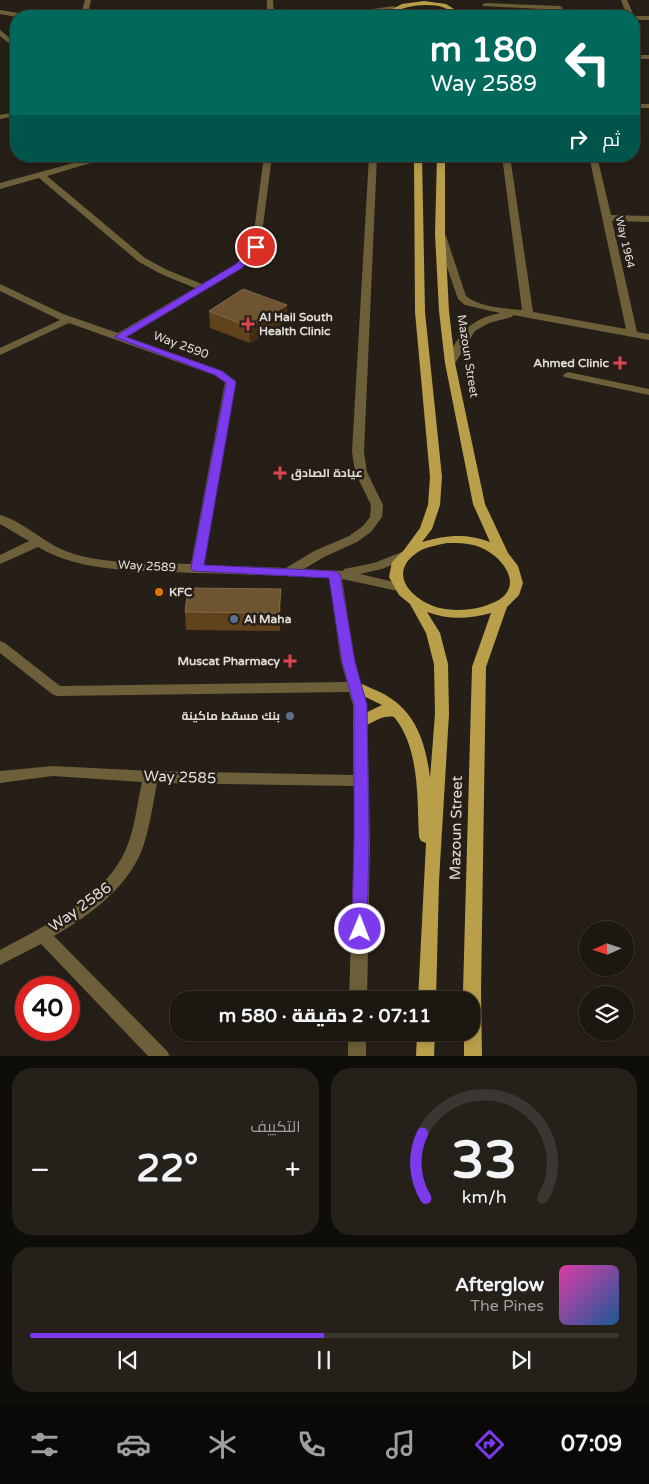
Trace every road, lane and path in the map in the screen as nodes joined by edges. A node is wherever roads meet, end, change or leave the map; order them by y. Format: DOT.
graph roads {
  1 [pos="477,0"];
  2 [pos="558,0"];
  3 [pos="404,2"];
  4 [pos="447,3"];
  5 [pos="485,5"];
  6 [pos="560,8"];
  7 [pos="488,10"];
  8 [pos="0,32"];
  9 [pos="10,41"];
  10 [pos="88,162"];
  11 [pos="267,162"];
  12 [pos="373,162"];
  13 [pos="418,162"];
  14 [pos="441,162"];
  15 [pos="507,162"];
  16 [pos="594,162"];
  17 [pos="40,175"];
  18 [pos="0,186"];
  19 [pos="607,218"];
  20 [pos="649,219"];
  21 [pos="440,234"];
  22 [pos="0,287"];
  23 [pos="201,287"];
  24 [pos="525,314"];
  25 [pos="70,320"];
  26 [pos="632,334"];
  27 [pos="118,337"];
  28 [pos="649,337"];
  29 [pos="0,352"];
  30 [pos="450,362"];
  31 [pos="568,375"];
  32 [pos="649,392"];
  33 [pos="0,519"];
  34 [pos="39,540"];
  35 [pos="406,553"];
  36 [pos="502,553"];
  37 [pos="0,560"];
  38 [pos="197,568"];
  39 [pos="289,572"];
  40 [pos="334,574"];
  41 [pos="398,587"];
  42 [pos="501,604"];
  43 [pos="416,605"];
  44 [pos="0,646"];
  45 [pos="356,687"];
  46 [pos="398,712"];
  47 [pos="360,722"];
  48 [pos="0,777"];
  49 [pos="151,777"];
  50 [pos="360,781"];
  51 [pos="431,881"];
  52 [pos="42,934"];
  53 [pos="0,958"];
  54 [pos="358,991"];
  55 [pos="427,991"];
  56 [pos="357,1041"];
  57 [pos="426,1041"];
  58 [pos="161,1056"];
  59 [pos="357,1056"];
  60 [pos="425,1056"];
  61 [pos="473,1056"];
  1 -- 5 [label="street"];
  2 -- 6 [label="street"];
  3 -- 4 [label="main road"];
  5 -- 6 [label="street"];
  5 -- 7 [label="street"];
  8 -- 9 [label="street"];
  10 -- 17 [label="street"];
  11 -- 23 [label="street"];
  12 -- 39 [label="street"];
  13 -- 35 [label="main road"];
  14 -- 21 [label="main road, Mazoun Street"];
  15 -- 24 [label="street"];
  16 -- 19 [label="street, Way 1964"];
  17 -- 18 [label="street"];
  17 -- 23 [label="street"];
  19 -- 20 [label="street"];
  19 -- 26 [label="street, Way 1964"];
  21 -- 24 [label="street"];
  21 -- 30 [label="main road, Mazoun Street"];
  22 -- 25 [label="street, Way 2590"];
  23 -- 27 [label="street"];
  24 -- 26 [label="street"];
  24 -- 30 [label="street"];
  25 -- 27 [label="street, Way 2590"];
  25 -- 29 [label="street"];
  26 -- 28 [label="street"];
  27 -- 38 [label="street, Way 2590"];
  30 -- 36 [label="main road, Mazoun Street"];
  31 -- 32 [label="street"];
  33 -- 34 [label="street, Way 2589"];
  34 -- 37 [label="street"];
  34 -- 38 [label="street, Way 2589"];
  35 -- 36 [label="main road"];
  35 -- 40 [label="street, Way 2589"];
  35 -- 41 [label="main road"];
  36 -- 42 [label="main road"];
  38 -- 39 [label="street, Way 2589"];
  39 -- 40 [label="street, Way 2589"];
  40 -- 41 [label="street, Way 2589"];
  40 -- 45 [label="street"];
  41 -- 43 [label="main road"];
  42 -- 43 [label="main road"];
  42 -- 61 [label="main road, Mazoun Street"];
  43 -- 51 [label="main road, Mazoun Street"];
  44 -- 45 [label="street"];
  45 -- 46 [label="main road"];
  45 -- 47 [label="street"];
  46 -- 47 [label="main road"];
  46 -- 51 [label="main road"];
  47 -- 50 [label="street"];
  48 -- 49 [label="street, Way 2585"];
  49 -- 50 [label="street, Way 2585"];
  49 -- 52 [label="street, Way 2586"];
  50 -- 54 [label="street"];
  51 -- 55 [label="main road, Mazoun Street"];
  52 -- 53 [label="street, Way 2586"];
  52 -- 58 [label="street"];
  56 -- 59 [label="street"];
  57 -- 60 [label="main road"];
}
